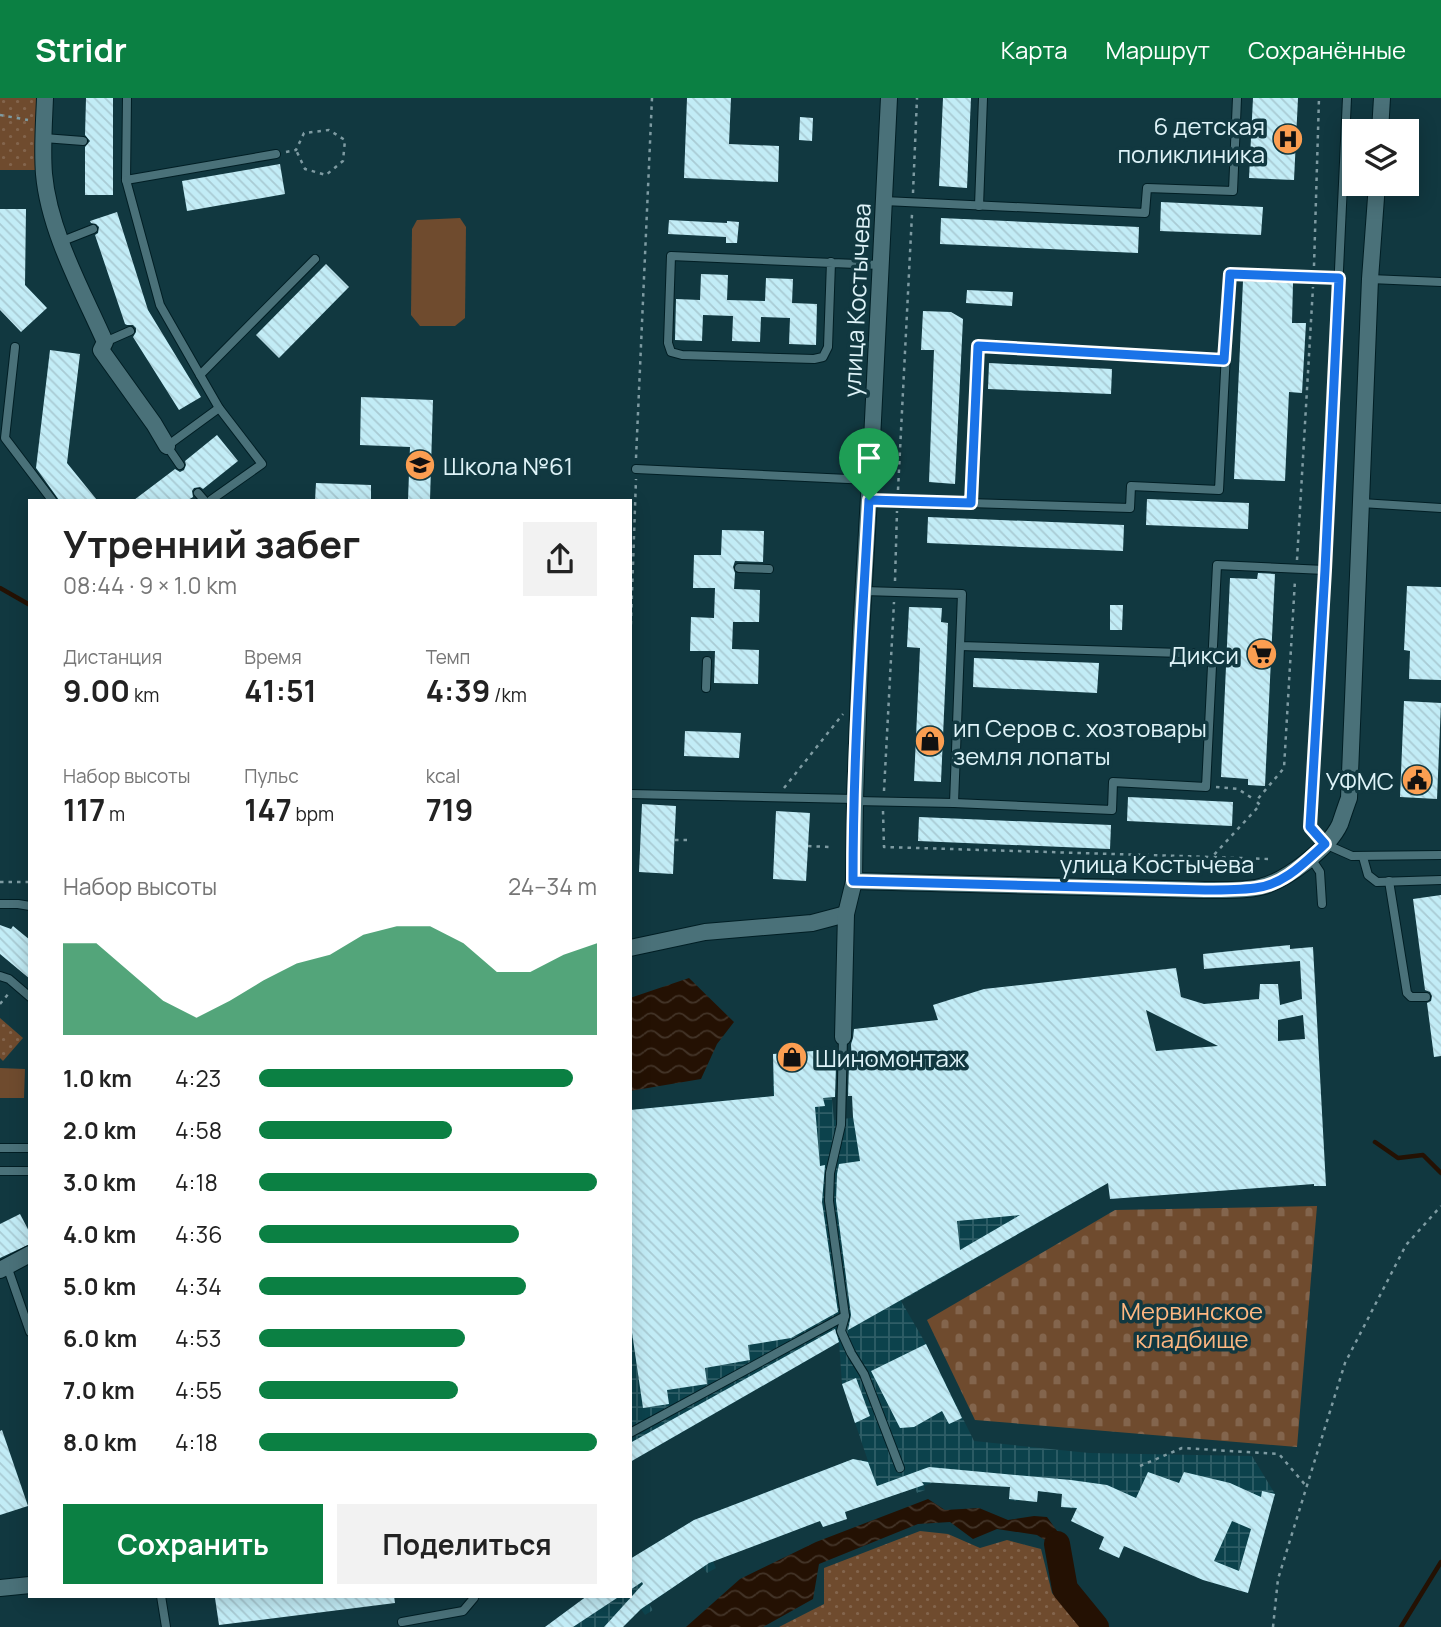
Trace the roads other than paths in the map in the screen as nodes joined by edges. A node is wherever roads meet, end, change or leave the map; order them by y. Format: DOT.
graph roads {
  1 [pos="45,98"];
  2 [pos="127,98"];
  3 [pos="889,98"];
  4 [pos="983,98"];
  5 [pos="1237,98"];
  6 [pos="1347,98"];
  7 [pos="1382,98"];
  8 [pos="1381,119"];
  9 [pos="44,130"];
  10 [pos="83,141"];
  11 [pos="276,154"];
  12 [pos="126,180"];
  13 [pos="1376,196"];
  14 [pos="884,201"];
  15 [pos="979,206"];
  16 [pos="93,229"];
  17 [pos="60,242"];
  18 [pos="315,259"];
  19 [pos="831,262"];
  20 [pos="880,265"];
  21 [pos="1339,278"];
  22 [pos="1370,279"];
  23 [pos="1441,282"];
  24 [pos="130,331"];
  25 [pos="105,342"];
  26 [pos="15,347"];
  27 [pos="1224,360"];
  28 [pos="200,375"];
  29 [pos="219,408"];
  30 [pos="167,446"];
  31 [pos="180,465"];
  32 [pos="636,468"];
  33 [pos="870,480"];
  34 [pos="51,499"];
  35 [pos="212,499"];
  36 [pos="869,500"];
  37 [pos="971,503"];
  38 [pos="1361,503"];
  39 [pos="1441,508"];
  40 [pos="739,568"];
  41 [pos="769,569"];
  42 [pos="1325,570"];
  43 [pos="864,592"];
  44 [pos="960,646"];
  45 [pos="1212,654"];
  46 [pos="707,661"];
  47 [pos="706,688"];
  48 [pos="632,794"];
  49 [pos="855,800"];
  50 [pos="954,803"];
  51 [pos="1325,844"];
  52 [pos="1441,855"];
  53 [pos="1310,857"];
  54 [pos="1363,857"];
  55 [pos="1441,880"];
  56 [pos="853,881"];
  57 [pos="1389,881"];
  58 [pos="0,904"];
  59 [pos="1322,904"];
  60 [pos="28,906"];
  61 [pos="846,914"];
  62 [pos="632,948"];
  63 [pos="0,976"];
  64 [pos="28,995"];
  65 [pos="1426,997"];
  66 [pos="843,1037"];
  67 [pos="0,1148"];
  68 [pos="28,1148"];
  69 [pos="0,1171"];
  70 [pos="28,1171"];
  71 [pos="28,1255"];
  72 [pos="3,1268"];
  73 [pos="845,1316"];
  74 [pos="28,1327"];
  75 [pos="632,1432"];
  76 [pos="900,1468"];
  77 [pos="28,1585"];
  78 [pos="0,1588"];
  79 [pos="161,1598"];
  80 [pos="473,1598"];
  81 [pos="402,1622"];
  82 [pos="166,1627"];
  1 -- 9 [label="street"];
  2 -- 12 [label="lane"];
  3 -- 14 [label="street, улица Костычева"];
  4 -- 15 [label="lane"];
  5 -- 15 [label="lane"];
  6 -- 21 [label="lane"];
  7 -- 8 [label="street"];
  9 -- 10 [label="lane"];
  9 -- 17 [label="street"];
  11 -- 12 [label="lane"];
  12 -- 28 [label="lane"];
  13 -- 22 [label="street, улица Костычева"];
  14 -- 15 [label="lane"];
  14 -- 20 [label="street, улица Костычева"];
  16 -- 17 [label="lane"];
  17 -- 25 [label="street"];
  18 -- 28 [label="lane"];
  19 -- 19 [label="lane"];
  19 -- 20 [label="lane"];
  20 -- 33 [label="street, улица Костычева"];
  21 -- 27 [label="lane"];
  21 -- 42 [label="lane"];
  22 -- 23 [label="lane"];
  22 -- 38 [label="street, улица Костычева"];
  24 -- 25 [label="lane"];
  25 -- 30 [label="street"];
  26 -- 34 [label="lane"];
  27 -- 37 [label="lane"];
  27 -- 37 [label="lane"];
  28 -- 29 [label="lane"];
  29 -- 30 [label="lane"];
  29 -- 35 [label="lane"];
  30 -- 31 [label="lane"];
  32 -- 33 [label="lane"];
  33 -- 36 [label="street, улица Костычева"];
  36 -- 37 [label="lane"];
  36 -- 43 [label="street, улица Костычева"];
  38 -- 39 [label="lane"];
  38 -- 51 [label="street, улица Костычева"];
  40 -- 41 [label="lane"];
  42 -- 45 [label="lane"];
  42 -- 51 [label="lane"];
  43 -- 44 [label="lane"];
  43 -- 49 [label="street, улица Костычева"];
  44 -- 45 [label="lane"];
  44 -- 50 [label="lane"];
  45 -- 50 [label="lane"];
  46 -- 47 [label="lane"];
  48 -- 49 [label="lane"];
  49 -- 50 [label="lane"];
  49 -- 56 [label="street, улица Костычева"];
  51 -- 53 [label="street, улица Костычева"];
  51 -- 54 [label="lane"];
  52 -- 54 [label="lane"];
  53 -- 56 [label="street, улица Костычева"];
  53 -- 59 [label="lane"];
  54 -- 57 [label="lane"];
  55 -- 57 [label="lane"];
  56 -- 61 [label="street, улица Костычева"];
  57 -- 65 [label="lane"];
  58 -- 60 [label="lane"];
  61 -- 62 [label="street"];
  61 -- 66 [label="street, улица Костычева"];
  63 -- 64 [label="lane"];
  66 -- 73 [label="lane"];
  67 -- 68 [label="lane"];
  69 -- 70 [label="lane"];
  71 -- 72 [label="street"];
  72 -- 74 [label="lane"];
  73 -- 75 [label="lane"];
  73 -- 76 [label="lane"];
  77 -- 78 [label="street"];
  79 -- 82 [label="lane"];
  80 -- 81 [label="lane"];
}
